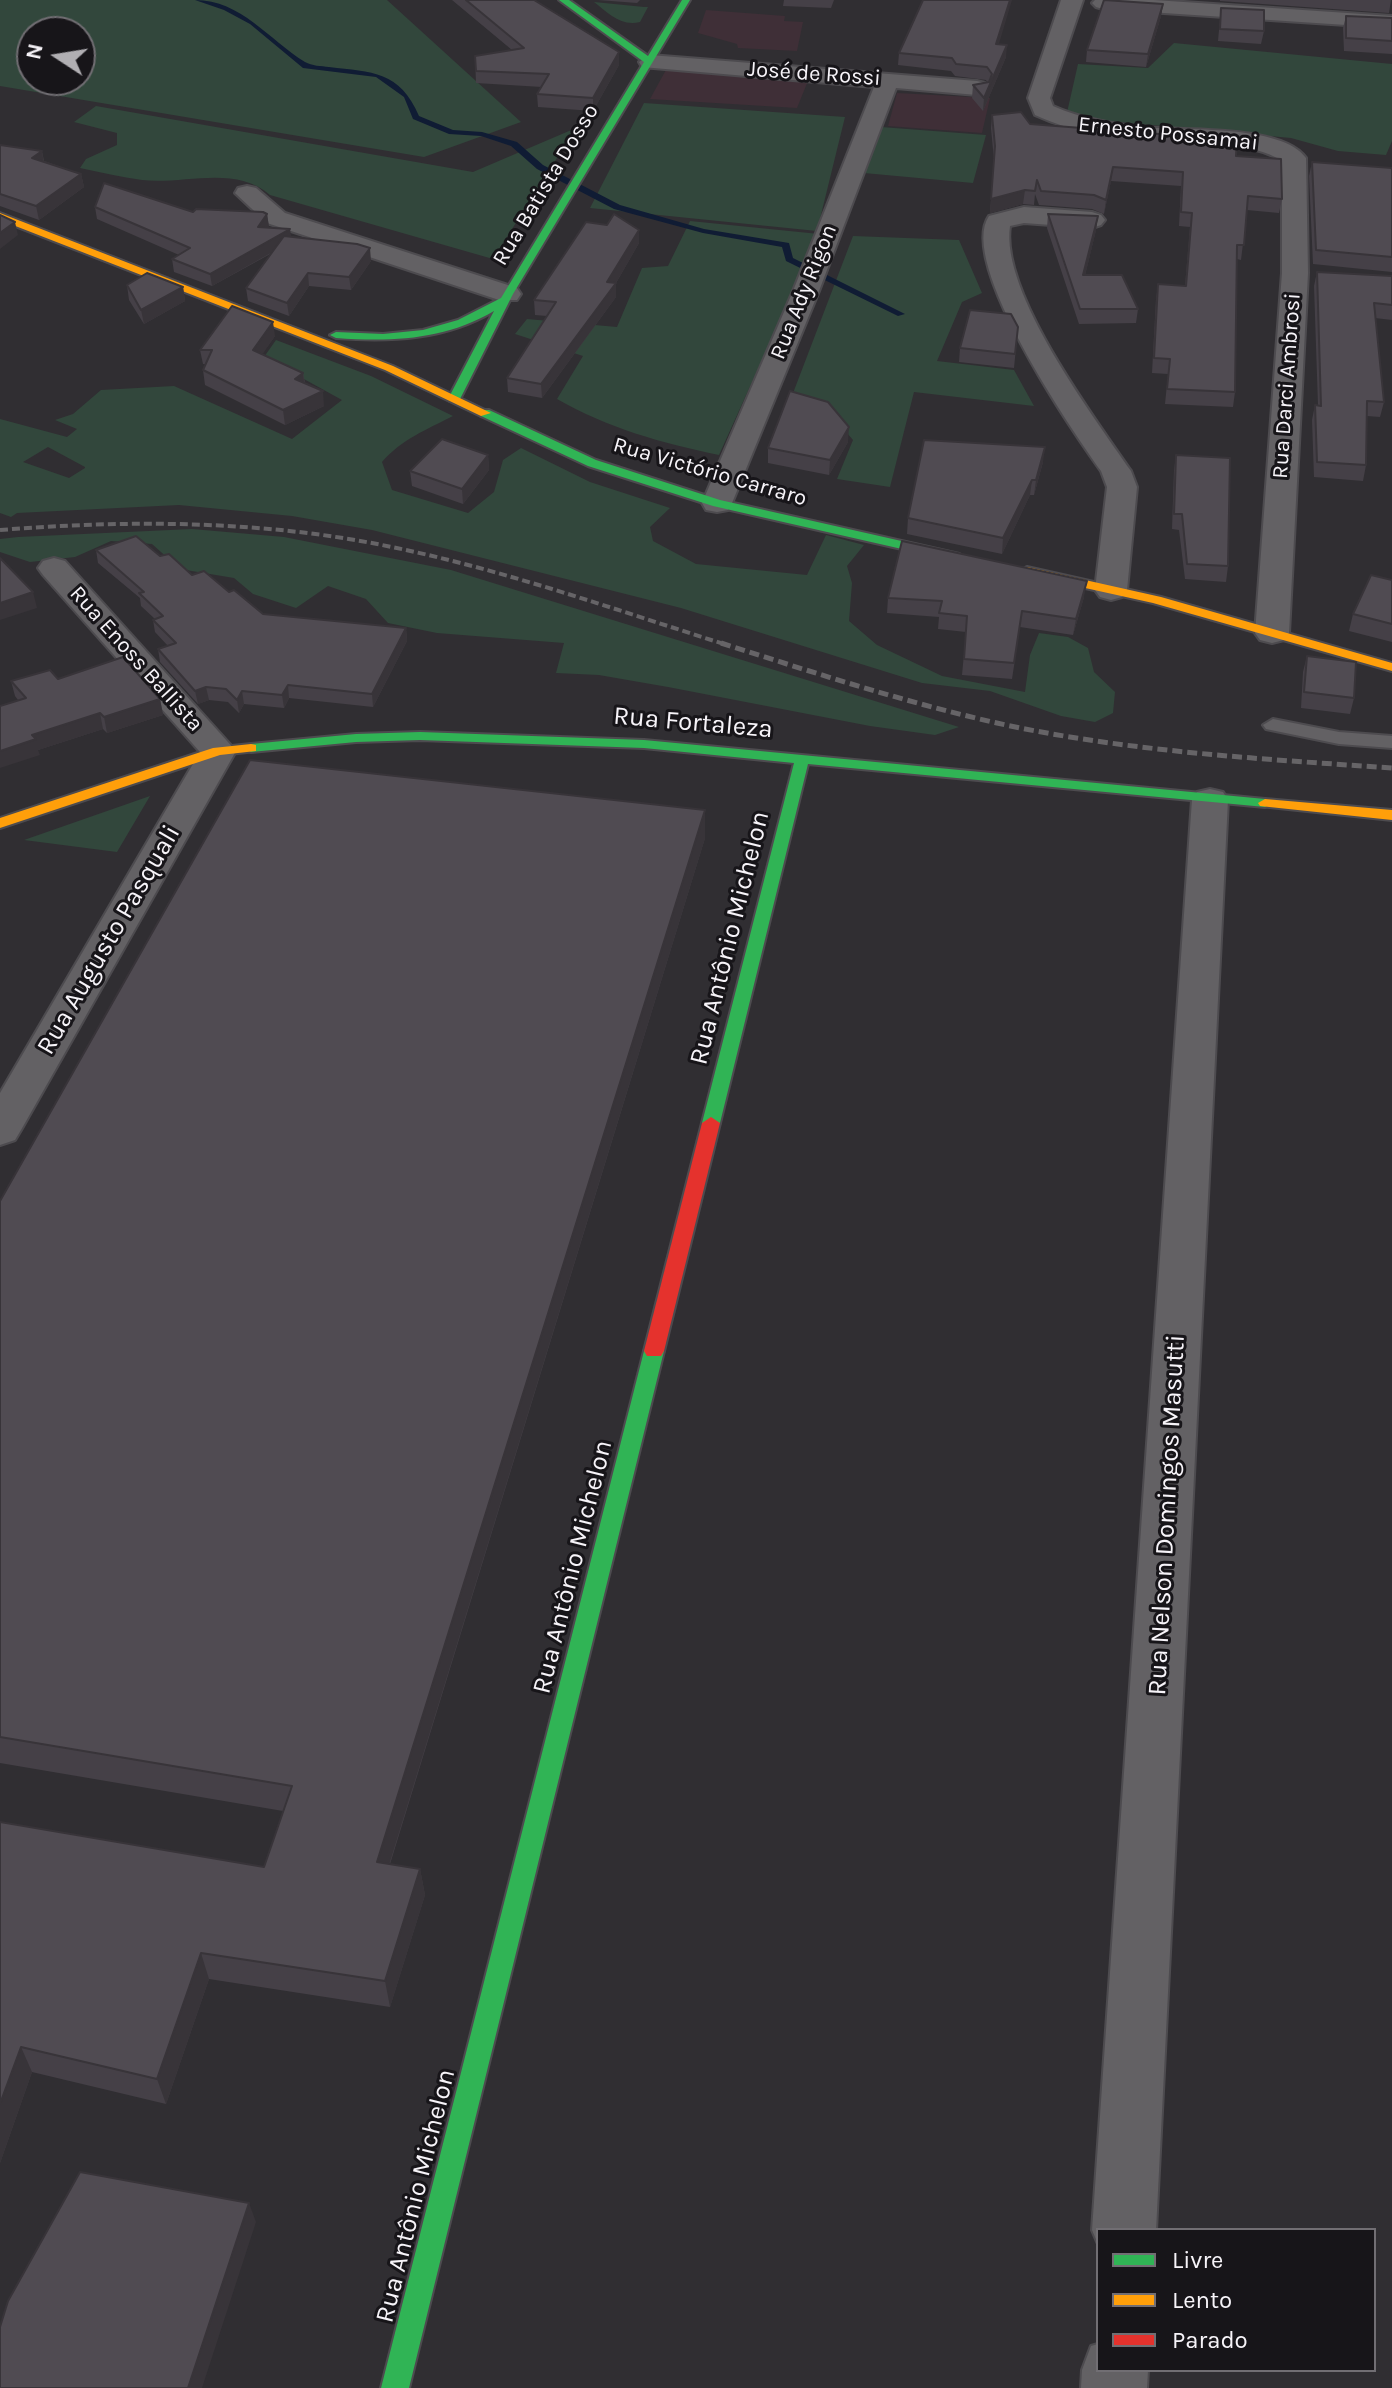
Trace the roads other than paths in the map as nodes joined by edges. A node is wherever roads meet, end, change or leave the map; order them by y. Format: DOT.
graph roads {
  1 [pos="563,0"];
  2 [pos="686,0"];
  3 [pos="1072,1"];
  4 [pos="1392,22"];
  5 [pos="673,24"];
  6 [pos="600,27"];
  7 [pos="650,62"];
  8 [pos="888,80"];
  9 [pos="977,88"];
  10 [pos="1277,147"];
  11 [pos="247,193"];
  12 [pos="0,216"];
  13 [pos="1092,220"];
  14 [pos="506,297"];
  15 [pos="294,331"];
  16 [pos="454,399"];
  17 [pos="717,503"];
  18 [pos="977,561"];
  19 [pos="1005,567"];
  20 [pos="54,568"];
  21 [pos="1111,590"];
  22 [pos="1272,633"];
  23 [pos="1392,667"];
  24 [pos="1273,725"];
  25 [pos="1392,742"];
  26 [pos="218,751"];
  27 [pos="802,758"];
  28 [pos="1210,800"];
  29 [pos="1392,815"];
  30 [pos="0,823"];
  31 [pos="0,1130"];
  32 [pos="1124,2228"];
  33 [pos="395,2388"];
  1 -- 6 [label="main road"];
  2 -- 5 [label="main road, Rua Batista Dosso"];
  3 -- 4 [label="street"];
  3 -- 10 [label="street, Ernesto Possamai"];
  5 -- 6 [label="main road"];
  5 -- 7 [label="main road, Rua Batista Dosso"];
  6 -- 7 [label="main road"];
  7 -- 8 [label="street, José de Rossi"];
  7 -- 14 [label="main road, Rua Batista Dosso"];
  8 -- 9 [label="street, José de Rossi"];
  8 -- 17 [label="street, Rua Ady Rigon"];
  10 -- 22 [label="street, Rua Darci Ambrosi"];
  11 -- 14 [label="street"];
  12 -- 15 [label="main road, Rua Victório Carraro"];
  13 -- 21 [label="street"];
  14 -- 15 [label="main road"];
  14 -- 16 [label="main road, Rua Batista Dosso"];
  15 -- 16 [label="main road, Rua Victório Carraro"];
  16 -- 17 [label="main road, Rua Victório Carraro"];
  17 -- 18 [label="main road, Rua Victório Carraro"];
  19 -- 21 [label="main road"];
  20 -- 26 [label="street, Rua Enoss Ballista"];
  21 -- 22 [label="main road"];
  22 -- 23 [label="main road"];
  24 -- 25 [label="lane"];
  26 -- 27 [label="main road, Rua Fortaleza"];
  26 -- 30 [label="main road, Rua Fortaleza"];
  26 -- 31 [label="street, Rua Augusto Pasquali"];
  27 -- 28 [label="main road, Rua Fortaleza"];
  27 -- 33 [label="main road, Rua Antônio Michelon"];
  28 -- 29 [label="main road, Rua Fortaleza"];
  28 -- 32 [label="street, Rua Nelson Domingos Masutti"];
}
